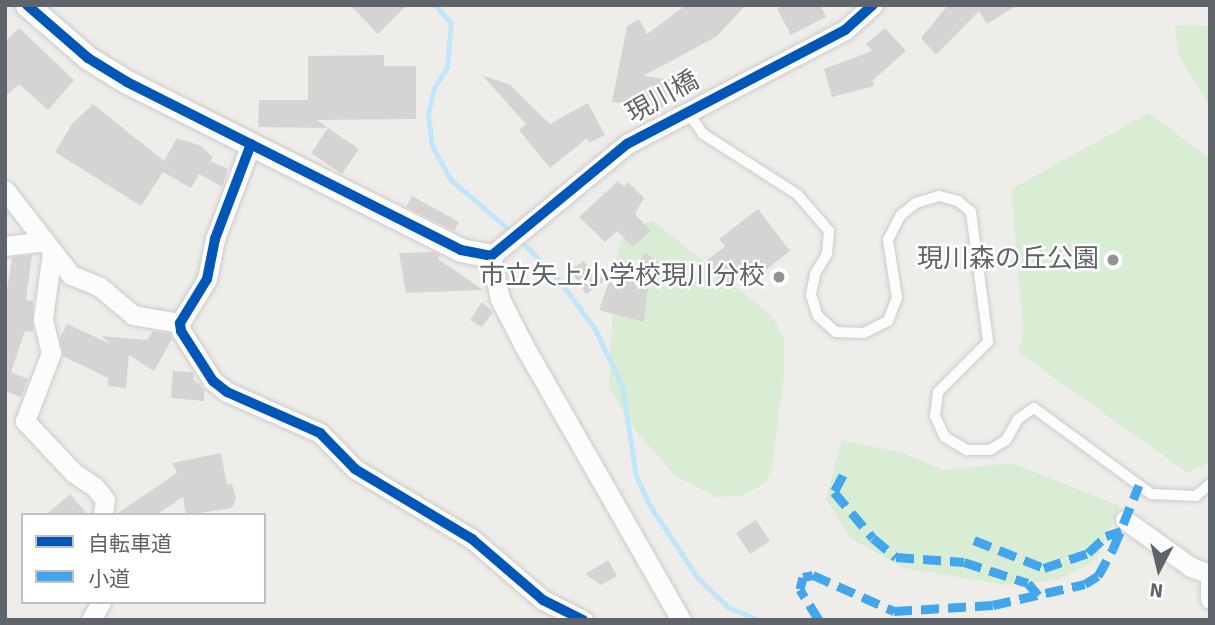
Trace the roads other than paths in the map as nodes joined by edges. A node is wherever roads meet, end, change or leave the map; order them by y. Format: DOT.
graph roads {
  1 [pos="27,5"];
  2 [pos="873,5"];
  3 [pos="687,111"];
  4 [pos="251,144"];
  5 [pos="5,190"];
  6 [pos="5,246"];
  7 [pos="48,246"];
  8 [pos="497,251"];
  9 [pos="180,323"];
  10 [pos="1210,484"];
  11 [pos="103,513"];
  12 [pos="1125,520"];
  13 [pos="1210,574"];
  14 [pos="1210,599"];
  15 [pos="101,604"];
  16 [pos="90,620"];
  17 [pos="583,620"];
  18 [pos="681,620"];
  1 -- 4 [label="street"];
  2 -- 3 [label="street, 現川橋"];
  3 -- 8 [label="street, 現川橋"];
  3 -- 10 [label="lane"];
  4 -- 8 [label="street"];
  4 -- 9 [label="street"];
  5 -- 7 [label="street"];
  6 -- 7 [label="street"];
  7 -- 9 [label="street"];
  7 -- 11 [label="street"];
  8 -- 18 [label="street"];
  9 -- 17 [label="street"];
  12 -- 13 [label="street"];
  13 -- 14 [label="street"];
  15 -- 16 [label="street"];
}
